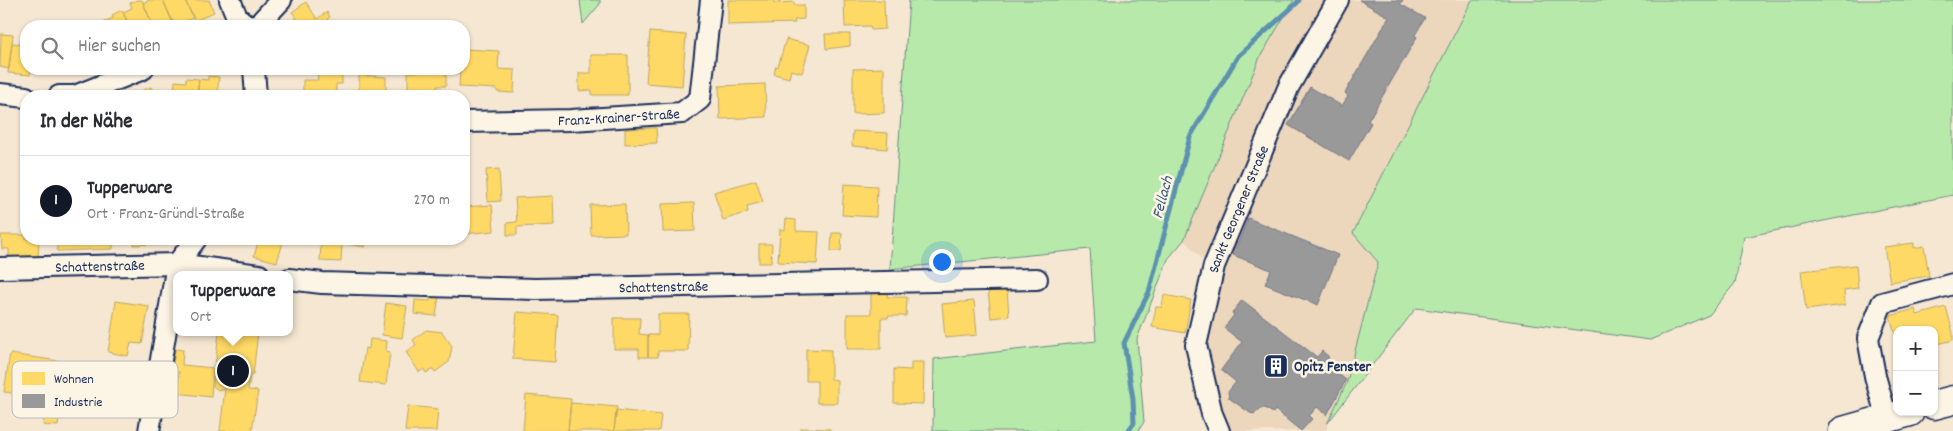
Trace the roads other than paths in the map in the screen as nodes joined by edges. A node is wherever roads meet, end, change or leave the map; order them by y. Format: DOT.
graph roads {
  1 [pos="230,0"];
  2 [pos="281,0"];
  3 [pos="711,0"];
  4 [pos="1338,0"];
  5 [pos="240,20"];
  6 [pos="263,20"];
  7 [pos="128,75"];
  8 [pos="254,75"];
  9 [pos="90,90"];
  10 [pos="256,90"];
  11 [pos="0,94"];
  12 [pos="20,96"];
  13 [pos="470,122"];
  14 [pos="191,245"];
  15 [pos="177,264"];
  16 [pos="0,268"];
  17 [pos="176,271"];
  18 [pos="229,271"];
  19 [pos="293,279"];
  20 [pos="1037,279"];
  21 [pos="1953,284"];
  22 [pos="173,289"];
  23 [pos="161,361"];
  24 [pos="1953,400"];
  25 [pos="1938,404"];
  26 [pos="1893,407"];
  27 [pos="1895,416"];
  28 [pos="152,418"];
  29 [pos="150,431"];
  30 [pos="1219,431"];
  31 [pos="1843,431"];
  1 -- 5 [label="street"];
  2 -- 6 [label="street"];
  3 -- 13 [label="street, Franz-Krainer-Straße"];
  4 -- 30 [label="street, Sankt Georgener Straße"];
  7 -- 9 [label="street"];
  8 -- 10 [label="street"];
  11 -- 12 [label="street"];
  14 -- 15 [label="street"];
  15 -- 16 [label="street, Schattenstraße"];
  15 -- 17 [label="street"];
  15 -- 18 [label="street, Schattenstraße"];
  19 -- 20 [label="street, Schattenstraße"];
  21 -- 26 [label="street"];
  22 -- 23 [label="street"];
  24 -- 25 [label="main road"];
  27 -- 31 [label="main road"];
  28 -- 29 [label="street"];
}
